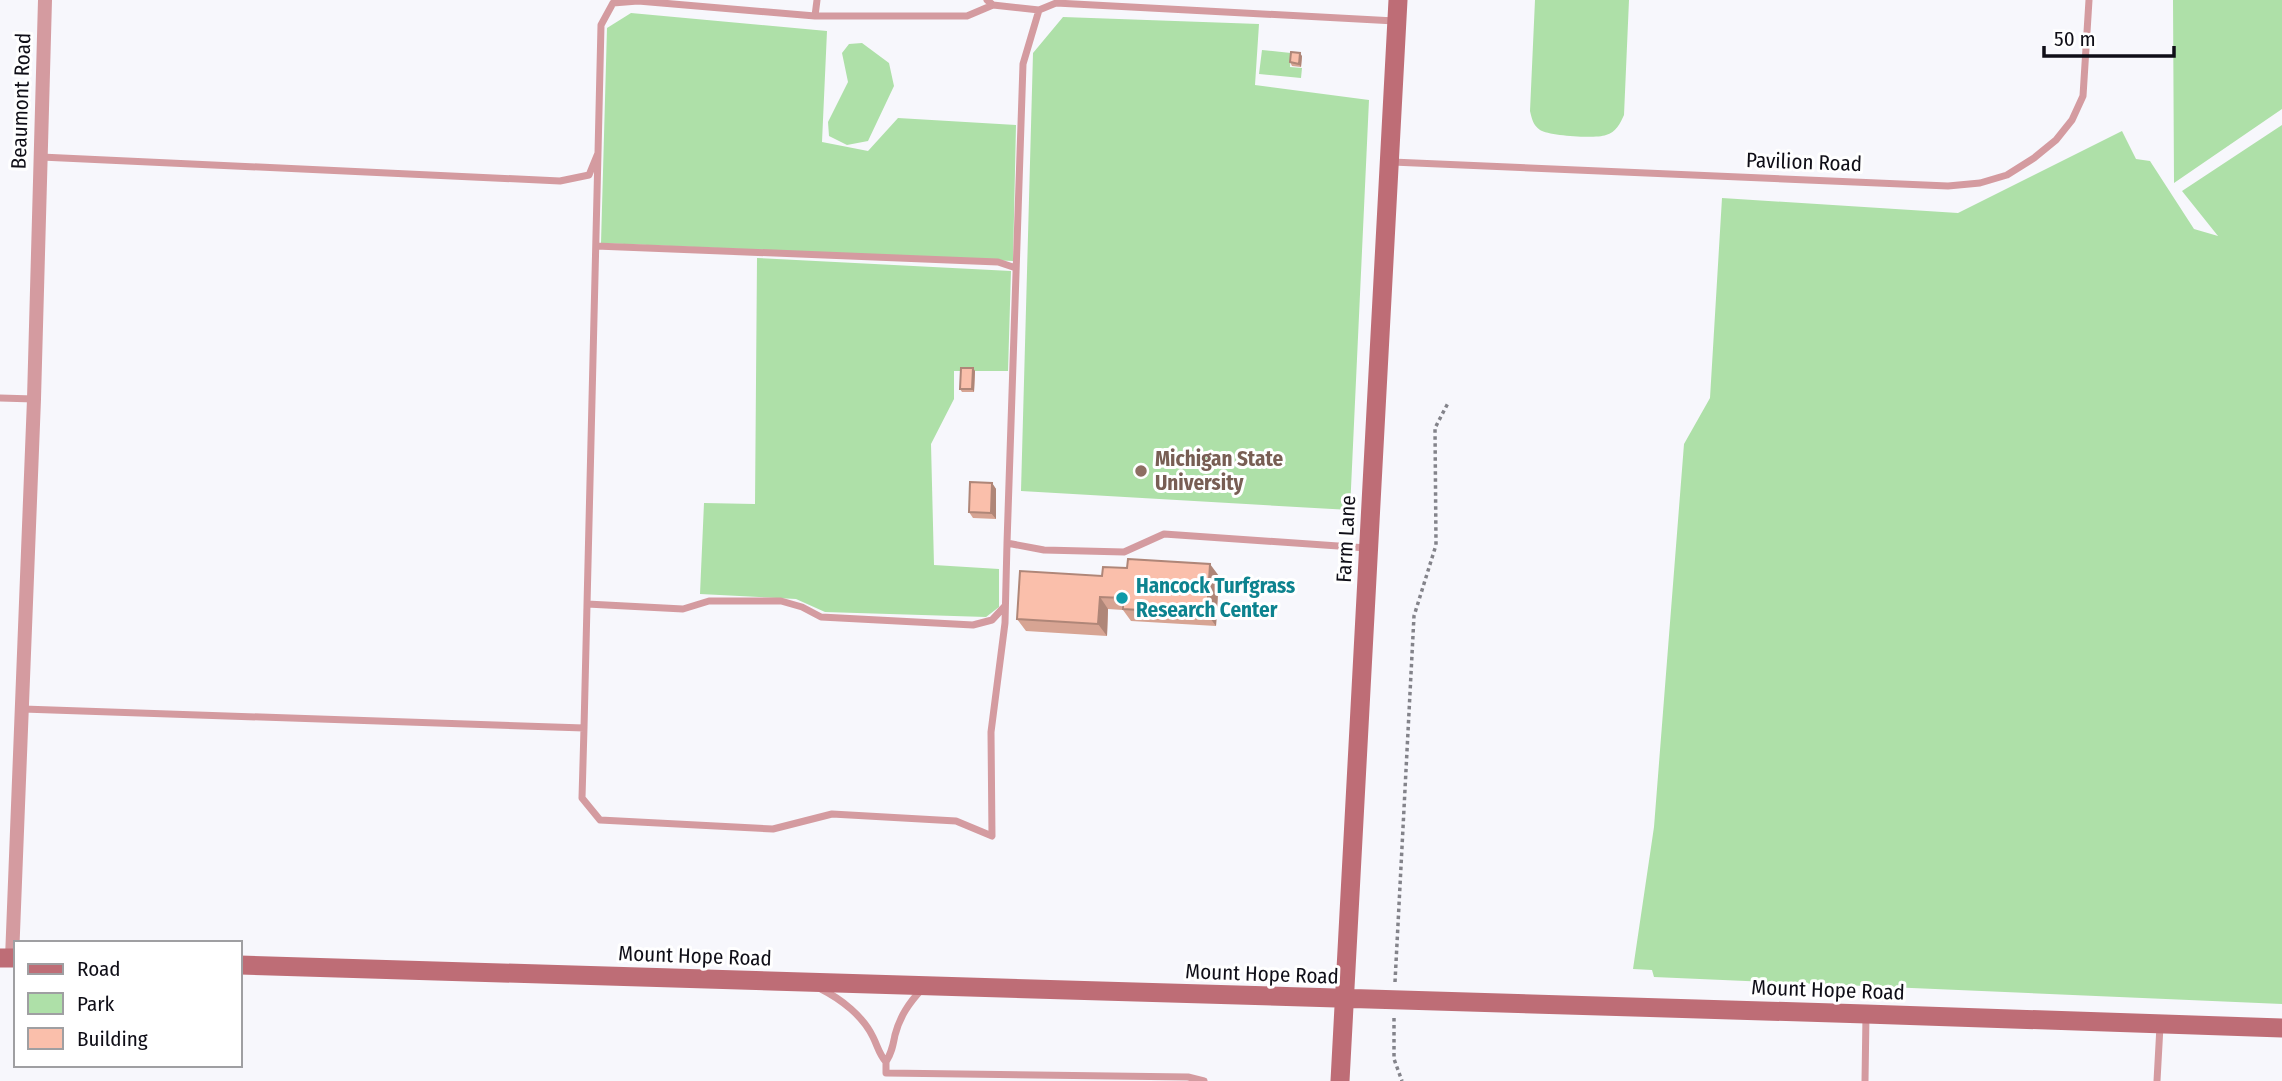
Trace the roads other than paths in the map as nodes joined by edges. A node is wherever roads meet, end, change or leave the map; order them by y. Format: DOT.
graph roads {
  1 [pos="45,0"];
  2 [pos="817,0"];
  3 [pos="1173,0"];
  4 [pos="1398,0"];
  5 [pos="2089,0"];
  6 [pos="990,3"];
  7 [pos="1173,9"];
  8 [pos="1040,10"];
  9 [pos="815,16"];
  10 [pos="1397,21"];
  11 [pos="598,153"];
  12 [pos="40,157"];
  13 [pos="1390,162"];
  14 [pos="596,246"];
  15 [pos="1016,268"];
  16 [pos="0,398"];
  17 [pos="34,399"];
  18 [pos="1007,543"];
  19 [pos="1368,548"];
  20 [pos="587,604"];
  21 [pos="1006,606"];
  22 [pos="22,709"];
  23 [pos="584,728"];
  24 [pos="9,958"];
  25 [pos="242,965"];
  26 [pos="807,982"];
  27 [pos="925,986"];
  28 [pos="1343,999"];
  29 [pos="1866,1014"];
  30 [pos="2160,1025"];
  31 [pos="2282,1028"];
  32 [pos="886,1062"];
  33 [pos="997,1078"];
  34 [pos="1062,1079"];
  35 [pos="1203,1081"];
  36 [pos="1340,1081"];
  37 [pos="1865,1081"];
  38 [pos="2158,1081"];
  1 -- 12 [label="street, Beaumont Road"];
  2 -- 9 [label="lane"];
  3 -- 7 [label="lane"];
  4 -- 10 [label="street, Farm Lane"];
  5 -- 13 [label="lane, Pavilion Road"];
  6 -- 8 [label="lane"];
  6 -- 9 [label="lane"];
  7 -- 8 [label="lane"];
  7 -- 10 [label="lane"];
  8 -- 15 [label="lane"];
  9 -- 11 [label="lane"];
  10 -- 13 [label="street, Farm Lane"];
  11 -- 12 [label="lane"];
  11 -- 14 [label="lane"];
  12 -- 17 [label="street, Beaumont Road"];
  13 -- 19 [label="street, Farm Lane"];
  14 -- 15 [label="lane"];
  14 -- 20 [label="lane"];
  15 -- 18 [label="lane"];
  16 -- 17 [label="lane"];
  17 -- 22 [label="street, Beaumont Road"];
  18 -- 19 [label="lane"];
  18 -- 21 [label="lane"];
  19 -- 28 [label="street, Farm Lane"];
  20 -- 21 [label="lane"];
  20 -- 23 [label="lane"];
  21 -- 23 [label="lane"];
  22 -- 23 [label="lane"];
  22 -- 24 [label="street, Beaumont Road"];
  25 -- 26 [label="street, Mount Hope Road"];
  26 -- 27 [label="street, Mount Hope Road"];
  26 -- 32 [label="lane"];
  27 -- 28 [label="street, Mount Hope Road"];
  27 -- 32 [label="lane"];
  28 -- 29 [label="street, Mount Hope Road"];
  28 -- 36 [label="street, Farm Lane"];
  29 -- 30 [label="street, Mount Hope Road"];
  29 -- 37 [label="lane"];
  30 -- 31 [label="street, Mount Hope Road"];
  30 -- 38 [label="lane"];
  32 -- 33 [label="lane"];
  33 -- 34 [label="lane"];
  34 -- 35 [label="lane"];
}
